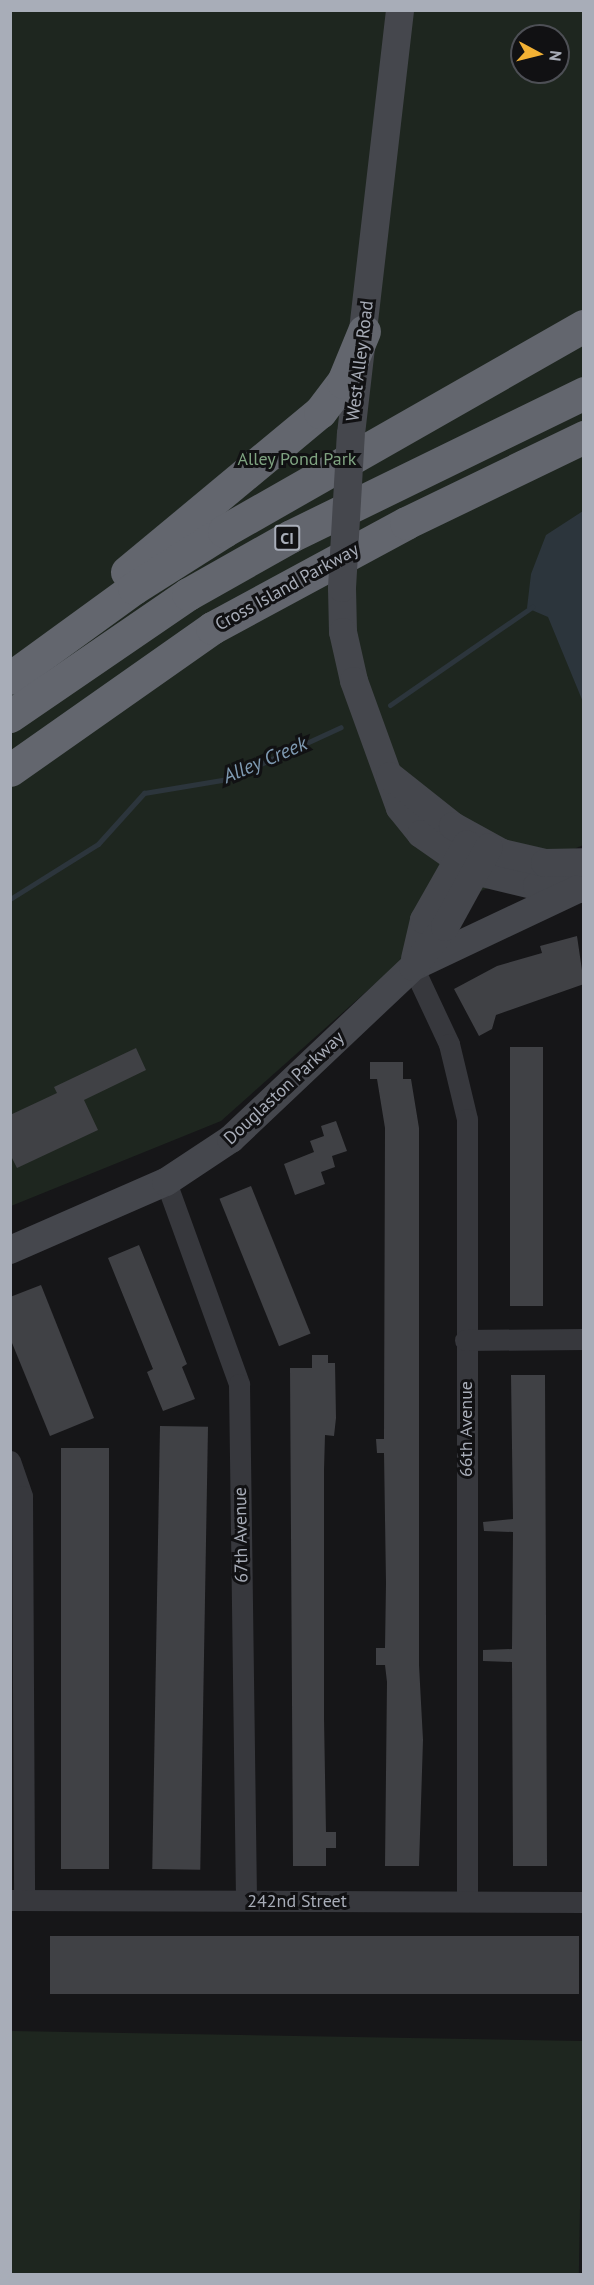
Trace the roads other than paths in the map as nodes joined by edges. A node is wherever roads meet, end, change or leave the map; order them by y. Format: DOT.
graph roads {
  1 [pos="400,10"];
  2 [pos="584,326"];
  3 [pos="364,331"];
  4 [pos="584,382"];
  5 [pos="584,393"];
  6 [pos="584,437"];
  7 [pos="584,461"];
  8 [pos="386,488"];
  9 [pos="406,523"];
  10 [pos="10,668"];
  11 [pos="10,678"];
  12 [pos="10,716"];
  13 [pos="10,770"];
  14 [pos="473,854"];
  15 [pos="582,880"];
  16 [pos="413,967"];
  17 [pos="166,1182"];
  18 [pos="10,1250"];
  19 [pos="465,1340"];
  20 [pos="584,1340"];
  21 [pos="10,1461"];
  22 [pos="17,1900"];
  23 [pos="246,1900"];
  24 [pos="467,1901"];
  25 [pos="584,1902"];
  1 -- 3 [label="main road, West Alley Road"];
  2 -- 11 [label="highway"];
  3 -- 10 [label="highway"];
  3 -- 14 [label="main road, West Alley Road, bridge"];
  4 -- 8 [label="highway"];
  5 -- 8 [label="highway, CI"];
  6 -- 9 [label="highway, Cross Island Parkway / CI"];
  7 -- 9 [label="highway"];
  8 -- 12 [label="highway, CI"];
  9 -- 13 [label="highway, Cross Island Parkway / CI"];
  14 -- 15 [label="main road, Douglaston Parkway"];
  14 -- 16 [label="main road"];
  15 -- 16 [label="main road, Douglaston Parkway"];
  16 -- 17 [label="main road, Douglaston Parkway"];
  16 -- 19 [label="street, 66th Avenue"];
  17 -- 18 [label="main road, Douglaston Parkway"];
  17 -- 23 [label="street, 67th Avenue"];
  19 -- 20 [label="street"];
  19 -- 24 [label="street, 66th Avenue"];
  21 -- 22 [label="street"];
  22 -- 23 [label="street, 242nd Street"];
  23 -- 24 [label="street, 242nd Street"];
  24 -- 25 [label="street, 242nd Street"];
}
